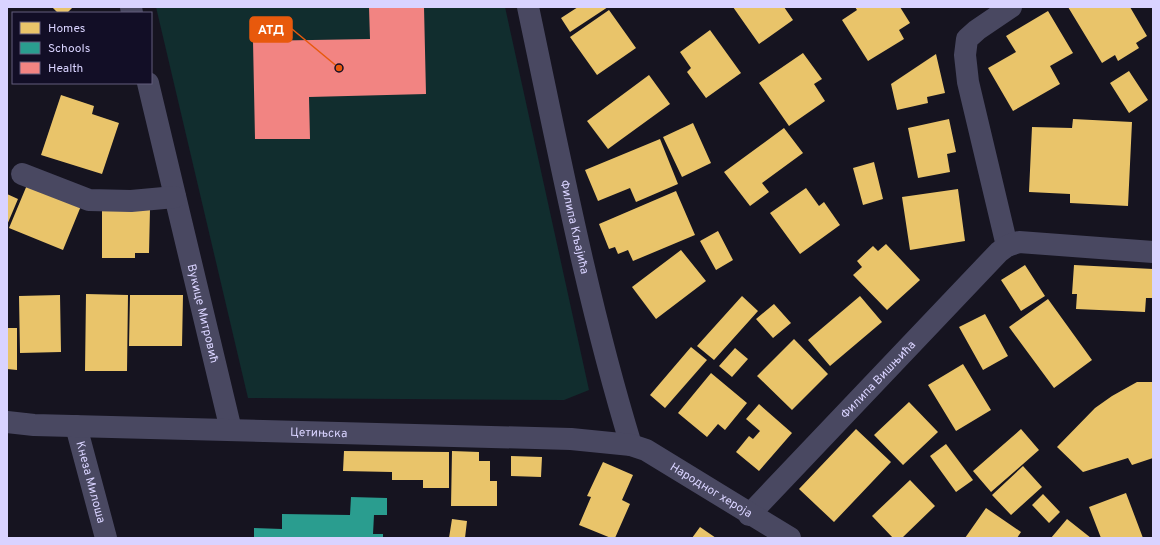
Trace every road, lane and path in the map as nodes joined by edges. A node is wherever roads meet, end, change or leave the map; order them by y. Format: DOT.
graph roads {
  1 [pos="528,7"];
  2 [pos="1011,7"];
  3 [pos="148,84"];
  4 [pos="22,174"];
  5 [pos="175,197"];
  6 [pos="1007,246"];
  7 [pos="1153,252"];
  8 [pos="7,422"];
  9 [pos="76,426"];
  10 [pos="231,430"];
  11 [pos="631,445"];
  12 [pos="749,514"];
  13 [pos="106,538"];
  14 [pos="790,538"];
  1 -- 11 [label="street, Филипа Кљајића"];
  2 -- 6 [label="street"];
  3 -- 5 [label="street, Вукице Митровић"];
  4 -- 5 [label="street"];
  5 -- 10 [label="street, Вукице Митровић"];
  6 -- 7 [label="street"];
  6 -- 12 [label="street, Филипа Вишњића"];
  8 -- 9 [label="street, Цетињска"];
  9 -- 10 [label="street, Цетињска"];
  9 -- 13 [label="street, Кнеза Милоша"];
  10 -- 11 [label="street, Цетињска"];
  11 -- 12 [label="street, Народног хероја"];
  12 -- 14 [label="street, Народног хероја"];
}
